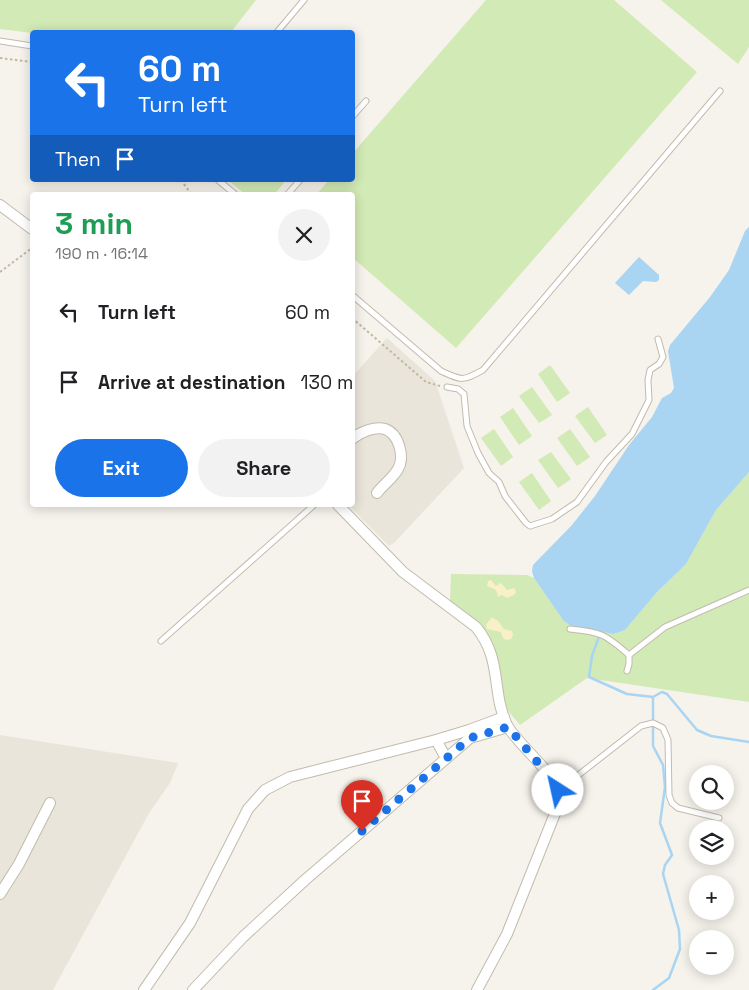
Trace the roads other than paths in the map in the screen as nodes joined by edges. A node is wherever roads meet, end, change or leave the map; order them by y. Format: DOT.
graph roads {
  1 [pos="304,0"];
  2 [pos="279,30"];
  3 [pos="0,41"];
  4 [pos="30,46"];
  5 [pos="720,91"];
  6 [pos="366,101"];
  7 [pos="355,114"];
  8 [pos="220,182"];
  9 [pos="298,182"];
  10 [pos="232,192"];
  11 [pos="290,192"];
  12 [pos="0,205"];
  13 [pos="30,228"];
  14 [pos="355,298"];
  15 [pos="658,339"];
  16 [pos="447,387"];
  17 [pos="355,438"];
  18 [pos="377,492"];
  19 [pos="312,507"];
  20 [pos="340,507"];
  21 [pos="749,590"];
  22 [pos="570,629"];
  23 [pos="161,641"];
  24 [pos="629,655"];
  25 [pos="627,671"];
  26 [pos="504,717"];
  27 [pos="508,727"];
  28 [pos="470,734"];
  29 [pos="436,740"];
  30 [pos="446,758"];
  31 [pos="558,790"];
  32 [pos="50,803"];
  33 [pos="718,818"];
  34 [pos="0,894"];
  35 [pos="144,990"];
  36 [pos="193,990"];
  37 [pos="477,990"];
  1 -- 2 [label="lane"];
  3 -- 4 [label="lane"];
  5 -- 14 [label="lane"];
  6 -- 7 [label="lane"];
  8 -- 10 [label="lane"];
  9 -- 11 [label="lane"];
  12 -- 13 [label="street"];
  15 -- 16 [label="lane"];
  17 -- 18 [label="street"];
  19 -- 23 [label="lane"];
  20 -- 26 [label="street"];
  21 -- 24 [label="lane"];
  22 -- 24 [label="lane"];
  24 -- 25 [label="lane"];
  26 -- 27 [label="street"];
  26 -- 28 [label="street"];
  27 -- 28 [label="street"];
  27 -- 31 [label="street"];
  28 -- 29 [label="street"];
  28 -- 30 [label="street"];
  29 -- 30 [label="street"];
  29 -- 35 [label="street"];
  30 -- 36 [label="street"];
  31 -- 33 [label="lane"];
  31 -- 37 [label="street"];
  32 -- 34 [label="street"];
}
